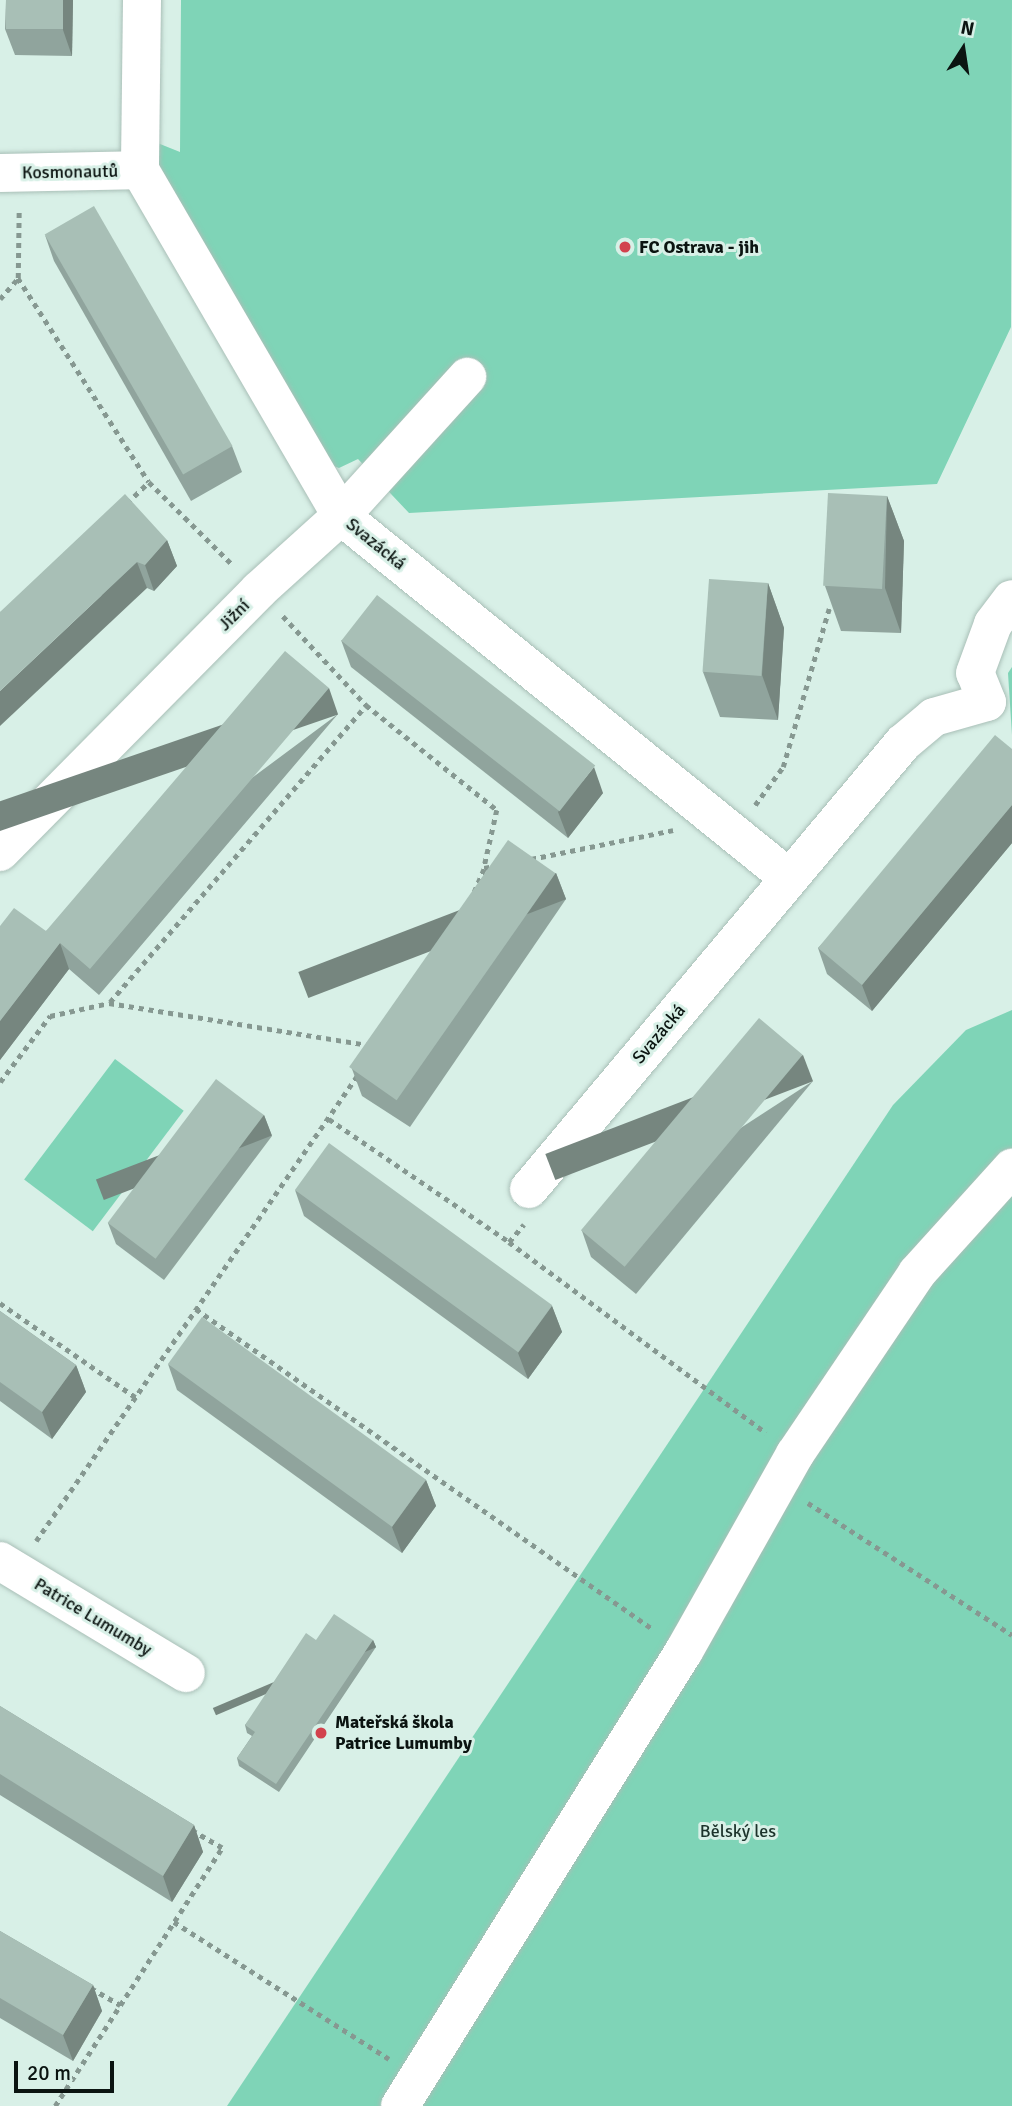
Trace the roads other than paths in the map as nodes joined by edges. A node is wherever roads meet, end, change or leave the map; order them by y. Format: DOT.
graph roads {
  1 [pos="142,0"];
  2 [pos="140,170"];
  3 [pos="9,173"];
  4 [pos="467,377"];
  5 [pos="341,516"];
  6 [pos="1012,599"];
  7 [pos="1000,711"];
  8 [pos="0,852"];
  9 [pos="789,878"];
  10 [pos="1012,1168"];
  11 [pos="529,1189"];
  12 [pos="8,1566"];
  13 [pos="186,1673"];
  14 [pos="409,2092"];
  1 -- 2 [label="street"];
  2 -- 3 [label="street, Kosmonautů"];
  2 -- 5 [label="street, Svazácká"];
  4 -- 5 [label="street, Jižní"];
  5 -- 8 [label="street, Jižní"];
  5 -- 9 [label="street, Svazácká"];
  6 -- 7 [label="street, Svazácká"];
  7 -- 9 [label="street, Svazácká"];
  9 -- 11 [label="street, Svazácká"];
  10 -- 14 [label="street"];
  12 -- 13 [label="street, Patrice Lumumby"];
}
